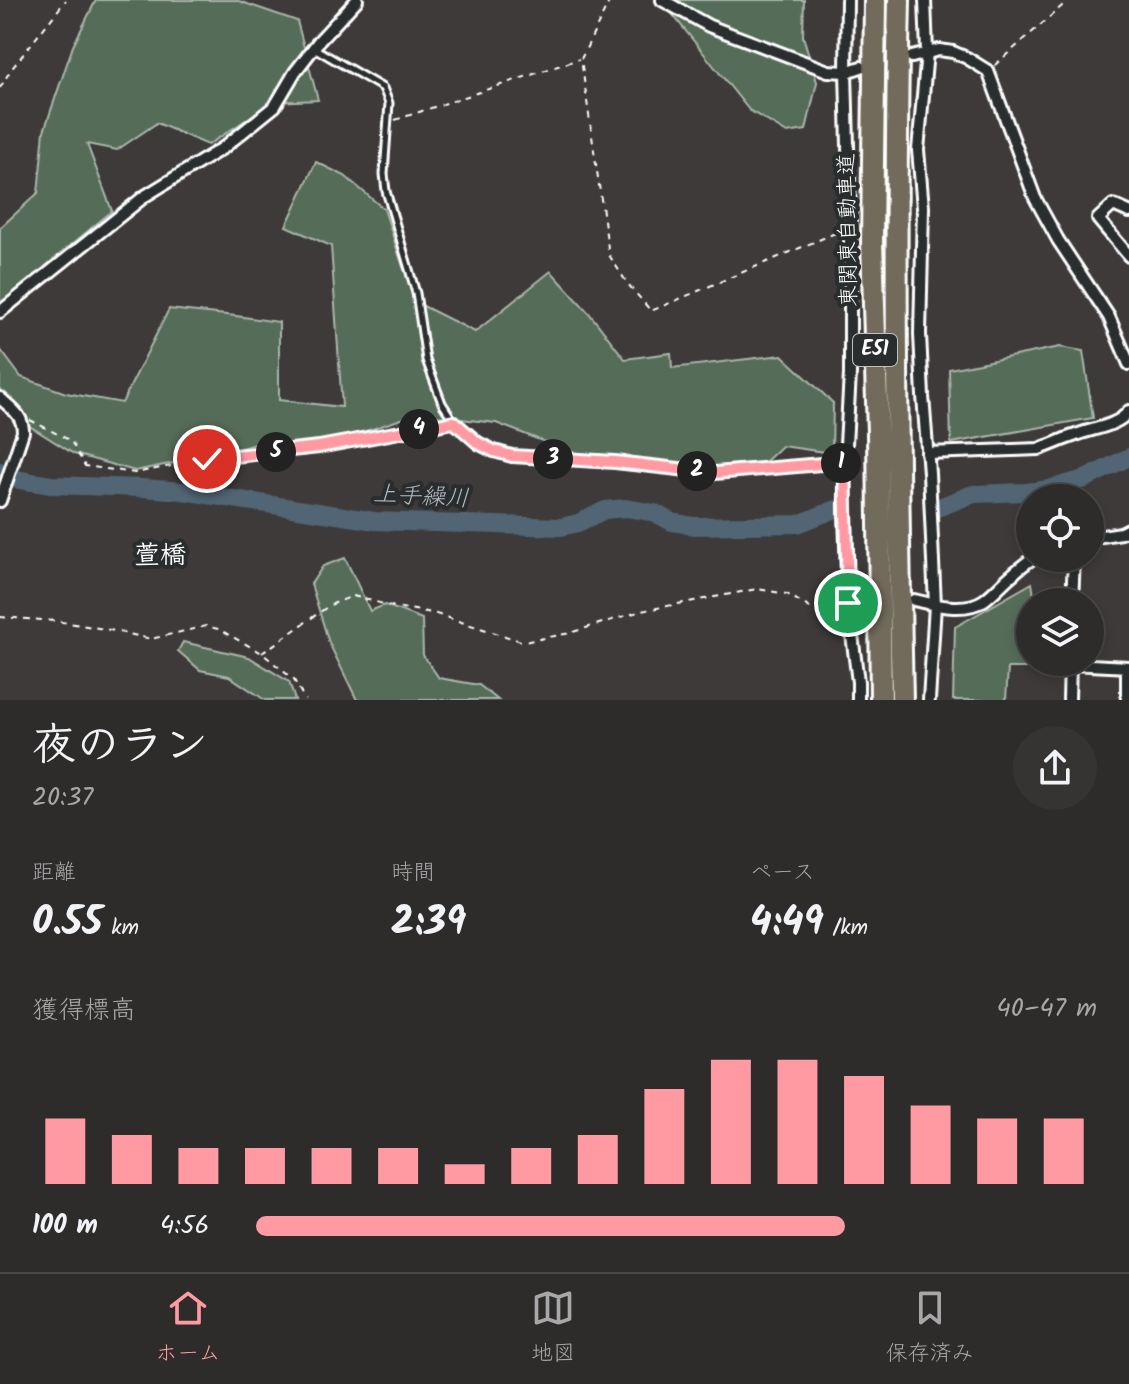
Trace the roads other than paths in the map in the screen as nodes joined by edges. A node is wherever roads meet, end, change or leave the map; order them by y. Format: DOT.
graph roads {
  1 [pos="357,0"];
  2 [pos="662,0"];
  3 [pos="847,0"];
  4 [pos="875,0"];
  5 [pos="899,0"];
  6 [pos="925,0"];
  7 [pos="314,48"];
  8 [pos="927,52"];
  9 [pos="912,57"];
  10 [pos="861,67"];
  11 [pos="846,72"];
  12 [pos="1129,212"];
  13 [pos="1129,256"];
  14 [pos="0,312"];
  15 [pos="1129,364"];
  16 [pos="0,398"];
  17 [pos="1129,411"];
  18 [pos="454,422"];
  19 [pos="927,453"];
  20 [pos="0,501"];
  21 [pos="1129,529"];
  22 [pos="1104,536"];
  23 [pos="1016,571"];
  24 [pos="914,600"];
  25 [pos="848,603"];
  26 [pos="862,603"];
  27 [pos="935,605"];
  28 [pos="1104,665"];
  29 [pos="1128,667"];
  30 [pos="1070,676"];
  31 [pos="858,700"];
  32 [pos="881,700"];
  33 [pos="902,700"];
  34 [pos="929,700"];
  35 [pos="1069,700"];
  36 [pos="1127,700"];
  1 -- 7 [label="street"];
  2 -- 11 [label="street"];
  3 -- 11 [label="street"];
  4 -- 32 [label="highway, 東関東自動車道 / E51"];
  5 -- 33 [label="highway, E51"];
  6 -- 8 [label="street"];
  7 -- 14 [label="street"];
  7 -- 18 [label="lane"];
  8 -- 9 [label="street"];
  8 -- 15 [label="street"];
  8 -- 19 [label="street"];
  10 -- 11 [label="street"];
  11 -- 25 [label="street"];
  12 -- 13 [label="street"];
  16 -- 20 [label="street"];
  17 -- 19 [label="street"];
  19 -- 27 [label="street"];
  21 -- 22 [label="street"];
  23 -- 27 [label="street"];
  24 -- 27 [label="street"];
  25 -- 26 [label="street"];
  25 -- 31 [label="street"];
  27 -- 34 [label="street"];
  28 -- 29 [label="street"];
  29 -- 36 [label="street"];
  30 -- 35 [label="street"];
}
